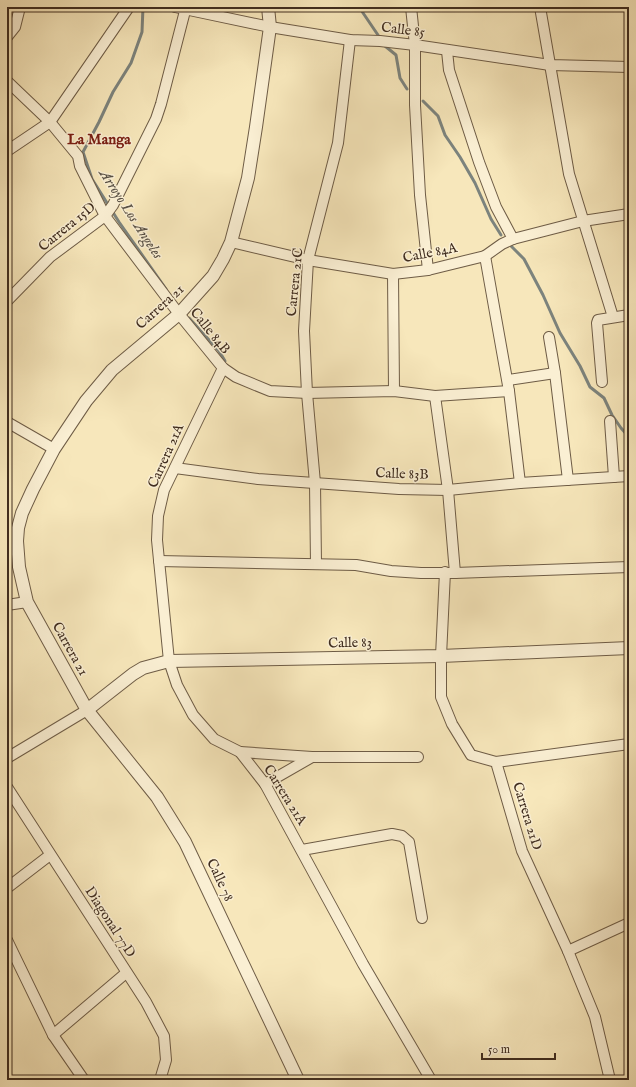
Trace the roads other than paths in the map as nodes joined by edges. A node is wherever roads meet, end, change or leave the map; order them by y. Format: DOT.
graph roads {
  1 [pos="20,7"];
  2 [pos="129,7"];
  3 [pos="268,7"];
  4 [pos="411,7"];
  5 [pos="540,7"];
  6 [pos="182,8"];
  7 [pos="270,27"];
  8 [pos="7,37"];
  9 [pos="350,40"];
  10 [pos="415,45"];
  11 [pos="447,51"];
  12 [pos="550,65"];
  13 [pos="629,67"];
  14 [pos="7,81"];
  15 [pos="50,122"];
  16 [pos="7,151"];
  17 [pos="109,211"];
  18 [pos="629,214"];
  19 [pos="583,221"];
  20 [pos="507,241"];
  21 [pos="231,242"];
  22 [pos="485,256"];
  23 [pos="308,260"];
  24 [pos="428,270"];
  25 [pos="393,274"];
  26 [pos="7,301"];
  27 [pos="179,314"];
  28 [pos="629,314"];
  29 [pos="613,317"];
  30 [pos="549,337"];
  31 [pos="223,368"];
  32 [pos="555,373"];
  33 [pos="508,380"];
  34 [pos="602,382"];
  35 [pos="394,391"];
  36 [pos="510,391"];
  37 [pos="307,394"];
  38 [pos="435,396"];
  39 [pos="610,421"];
  40 [pos="7,422"];
  41 [pos="54,449"];
  42 [pos="175,468"];
  43 [pos="629,476"];
  44 [pos="614,477"];
  45 [pos="568,480"];
  46 [pos="315,483"];
  47 [pos="520,483"];
  48 [pos="448,490"];
  49 [pos="159,560"];
  50 [pos="316,564"];
  51 [pos="629,567"];
  52 [pos="450,573"];
  53 [pos="26,602"];
  54 [pos="7,605"];
  55 [pos="629,648"];
  56 [pos="440,656"];
  57 [pos="169,661"];
  58 [pos="87,710"];
  59 [pos="629,744"];
  60 [pos="240,752"];
  61 [pos="312,757"];
  62 [pos="7,758"];
  63 [pos="418,758"];
  64 [pos="496,762"];
  65 [pos="265,784"];
  66 [pos="7,787"];
  67 [pos="302,850"];
  68 [pos="50,855"];
  69 [pos="7,888"];
  70 [pos="422,918"];
  71 [pos="629,923"];
  72 [pos="7,940"];
  73 [pos="568,951"];
  74 [pos="126,973"];
  75 [pos="52,1035"];
  76 [pos="84,1080"];
  77 [pos="160,1080"];
  78 [pos="298,1080"];
  79 [pos="431,1080"];
  80 [pos="610,1080"];
  1 -- 8 [label="street"];
  2 -- 15 [label="street"];
  3 -- 7 [label="street, Carrera 21"];
  4 -- 10 [label="street"];
  5 -- 12 [label="street"];
  6 -- 7 [label="street, Calle 85"];
  6 -- 17 [label="street, Carrera 15D"];
  7 -- 9 [label="street, Calle 85"];
  7 -- 21 [label="street, Carrera 21"];
  9 -- 10 [label="street, Calle 85"];
  9 -- 23 [label="street, Carrera 21C"];
  10 -- 11 [label="street, Calle 85"];
  10 -- 24 [label="street"];
  11 -- 12 [label="street, Calle 85"];
  11 -- 20 [label="street"];
  12 -- 13 [label="street, Calle 85"];
  12 -- 19 [label="street"];
  14 -- 15 [label="street, Calle 84B"];
  15 -- 16 [label="street"];
  15 -- 17 [label="street, Calle 84B"];
  17 -- 26 [label="street, Carrera 15D"];
  17 -- 27 [label="street, Calle 84B"];
  18 -- 19 [label="street, Calle 84A"];
  19 -- 20 [label="street, Calle 84A"];
  19 -- 29 [label="street"];
  20 -- 22 [label="street, Calle 84A"];
  21 -- 23 [label="street, Calle 84A"];
  21 -- 27 [label="street, Carrera 21"];
  22 -- 24 [label="street, Calle 84A"];
  22 -- 33 [label="street"];
  23 -- 25 [label="street, Calle 84A"];
  23 -- 37 [label="street, Carrera 21C"];
  24 -- 25 [label="street, Calle 84A"];
  25 -- 35 [label="street"];
  27 -- 31 [label="street, Calle 84B"];
  27 -- 41 [label="street, Carrera 21"];
  28 -- 29 [label="street"];
  29 -- 34 [label="street"];
  30 -- 32 [label="street"];
  31 -- 37 [label="street, Calle 84B"];
  31 -- 42 [label="street, Carrera 21A"];
  32 -- 33 [label="street"];
  32 -- 45 [label="street"];
  33 -- 36 [label="street"];
  35 -- 37 [label="street, Calle 84B"];
  35 -- 38 [label="street, Calle 84B"];
  36 -- 38 [label="street, Calle 84B"];
  36 -- 47 [label="street"];
  37 -- 46 [label="street, Carrera 21C"];
  38 -- 48 [label="street"];
  39 -- 44 [label="street"];
  40 -- 41 [label="street"];
  41 -- 53 [label="street, Carrera 21"];
  42 -- 46 [label="street, Calle 83B"];
  42 -- 49 [label="street, Carrera 21A"];
  43 -- 44 [label="street, Calle 83B"];
  44 -- 45 [label="street, Calle 83B"];
  45 -- 47 [label="street, Calle 83B"];
  46 -- 48 [label="street, Calle 83B"];
  46 -- 50 [label="street, Carrera 21C"];
  47 -- 48 [label="street, Calle 83B"];
  48 -- 52 [label="street"];
  49 -- 50 [label="street"];
  49 -- 57 [label="street, Carrera 21A"];
  50 -- 52 [label="street"];
  51 -- 52 [label="street"];
  52 -- 56 [label="street"];
  53 -- 54 [label="street"];
  53 -- 58 [label="street, Carrera 21"];
  55 -- 56 [label="street, Calle 83"];
  56 -- 57 [label="street, Calle 83"];
  56 -- 64 [label="street"];
  57 -- 58 [label="street, Calle 83"];
  57 -- 60 [label="street, Carrera 21A"];
  58 -- 62 [label="street"];
  58 -- 78 [label="street, Calle 78"];
  59 -- 64 [label="street"];
  60 -- 61 [label="street"];
  60 -- 65 [label="street, Carrera 21A"];
  61 -- 63 [label="street"];
  61 -- 65 [label="street"];
  64 -- 73 [label="street, Carrera 21D"];
  65 -- 67 [label="street, Carrera 21A"];
  66 -- 68 [label="street, Diagonal 77D"];
  67 -- 70 [label="street"];
  67 -- 79 [label="street, Carrera 21A"];
  68 -- 69 [label="street"];
  68 -- 74 [label="street, Diagonal 77D"];
  71 -- 73 [label="street"];
  72 -- 75 [label="street"];
  73 -- 80 [label="street, Carrera 21D"];
  74 -- 75 [label="street"];
  74 -- 77 [label="street, Diagonal 77D"];
  75 -- 76 [label="street"];
}
